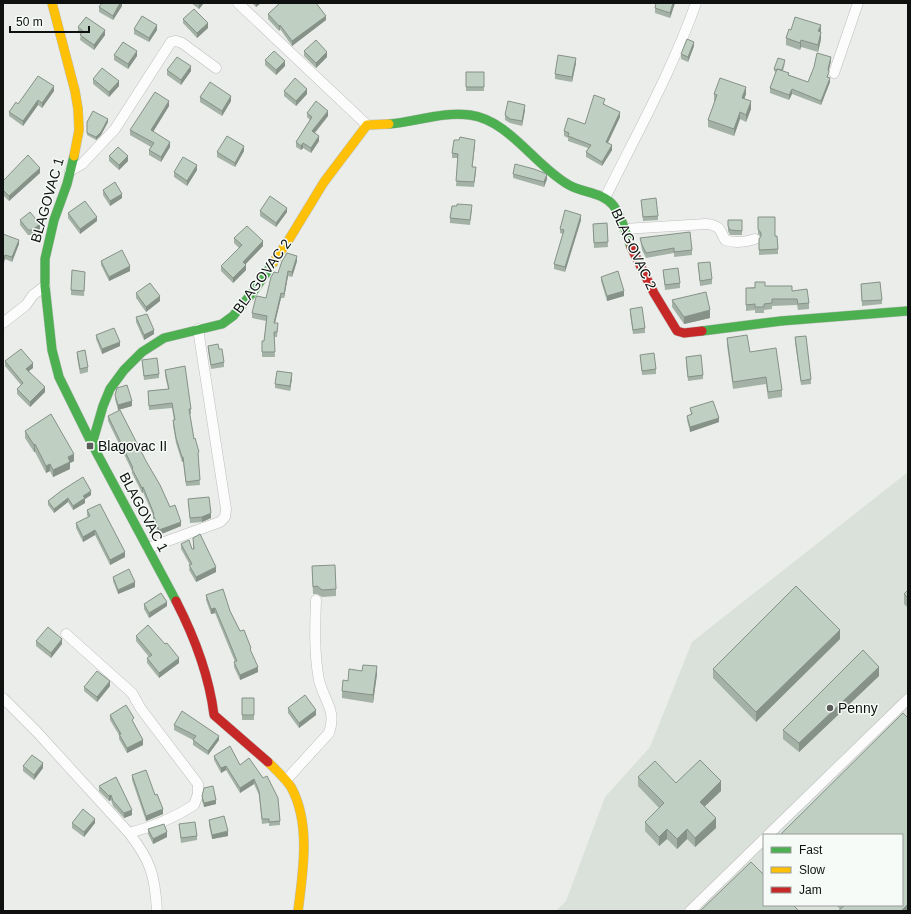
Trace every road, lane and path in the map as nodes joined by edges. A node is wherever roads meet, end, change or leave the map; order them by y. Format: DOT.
graph roads {
  1 [pos="52,3"];
  2 [pos="238,3"];
  3 [pos="696,3"];
  4 [pos="858,3"];
  5 [pos="216,68"];
  6 [pos="834,73"];
  7 [pos="367,125"];
  8 [pos="70,171"];
  9 [pos="606,198"];
  10 [pos="624,229"];
  11 [pos="755,239"];
  12 [pos="45,286"];
  13 [pos="907,311"];
  14 [pos="3,323"];
  15 [pos="198,329"];
  16 [pos="92,444"];
  17 [pos="148,548"];
  18 [pos="316,600"];
  19 [pos="66,634"];
  20 [pos="3,698"];
  21 [pos="908,699"];
  22 [pos="286,780"];
  23 [pos="129,833"];
  24 [pos="769,834"];
  25 [pos="763,840"];
  26 [pos="157,911"];
  27 [pos="298,911"];
  28 [pos="690,911"];
  1 -- 8 [label="street, BLAGOVAC 1"];
  2 -- 7 [label="street"];
  3 -- 9 [label="street"];
  4 -- 6 [label="street"];
  5 -- 8 [label="street"];
  7 -- 9 [label="street, BLAGOVAC 2"];
  7 -- 15 [label="street, BLAGOVAC 2"];
  8 -- 12 [label="street, BLAGOVAC 1"];
  9 -- 10 [label="street, BLAGOVAC 2"];
  10 -- 11 [label="street"];
  10 -- 13 [label="street, BLAGOVAC 2"];
  12 -- 14 [label="street"];
  12 -- 16 [label="street, BLAGOVAC 1"];
  15 -- 16 [label="street, BLAGOVAC 2"];
  15 -- 17 [label="street"];
  16 -- 17 [label="street, BLAGOVAC 1"];
  17 -- 22 [label="street, BLAGOVAC 1"];
  18 -- 22 [label="street"];
  19 -- 23 [label="street"];
  20 -- 23 [label="street"];
  21 -- 24 [label="street"];
  22 -- 27 [label="street, BLAGOVAC 1"];
  23 -- 26 [label="street"];
  25 -- 28 [label="street"];
}
